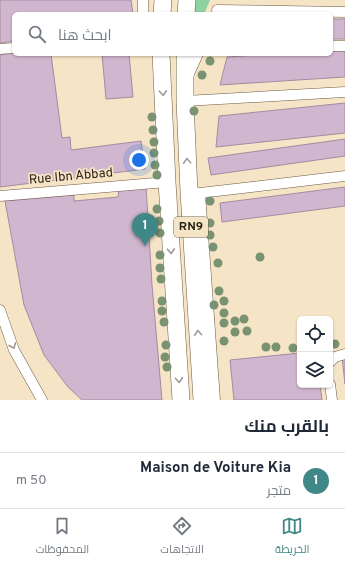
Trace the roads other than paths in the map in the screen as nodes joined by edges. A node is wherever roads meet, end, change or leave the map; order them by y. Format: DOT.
graph roads {
  1 [pos="143,0"];
  2 [pos="163,0"];
  3 [pos="187,0"];
  4 [pos="222,0"];
  5 [pos="143,12"];
  6 [pos="162,12"];
  7 [pos="186,12"];
  8 [pos="217,12"];
  9 [pos="345,12"];
  10 [pos="333,46"];
  11 [pos="345,46"];
  12 [pos="12,48"];
  13 [pos="0,49"];
  14 [pos="161,56"];
  15 [pos="185,56"];
  16 [pos="197,56"];
  17 [pos="185,82"];
  18 [pos="345,92"];
  19 [pos="184,101"];
  20 [pos="345,176"];
  21 [pos="167,182"];
  22 [pos="195,192"];
  23 [pos="0,196"];
  24 [pos="0,310"];
  25 [pos="345,354"];
  26 [pos="333,358"];
  27 [pos="330,388"];
  28 [pos="42,400"];
  29 [pos="181,400"];
  30 [pos="202,400"];
  31 [pos="215,400"];
  32 [pos="332,400"];
  1 -- 5 [label="street"];
  2 -- 6 [label="main road"];
  3 -- 7 [label="main road"];
  4 -- 8 [label="street"];
  8 -- 9 [label="street"];
  10 -- 11 [label="street"];
  12 -- 13 [label="street"];
  14 -- 21 [label="main road, RN9, one-way"];
  15 -- 17 [label="main road, RN9"];
  16 -- 17 [label="street"];
  17 -- 19 [label="main road, RN9"];
  18 -- 19 [label="street"];
  22 -- 19 [label="main road, RN9, one-way"];
  20 -- 22 [label="street"];
  21 -- 23 [label="street, Rue Ibn Abbad"];
  21 -- 29 [label="main road, RN9, one-way"];
  30 -- 22 [label="main road, RN9, one-way"];
  22 -- 31 [label="street"];
  24 -- 28 [label="street, one-way"];
  25 -- 26 [label="street"];
  27 -- 32 [label="street"];
}
